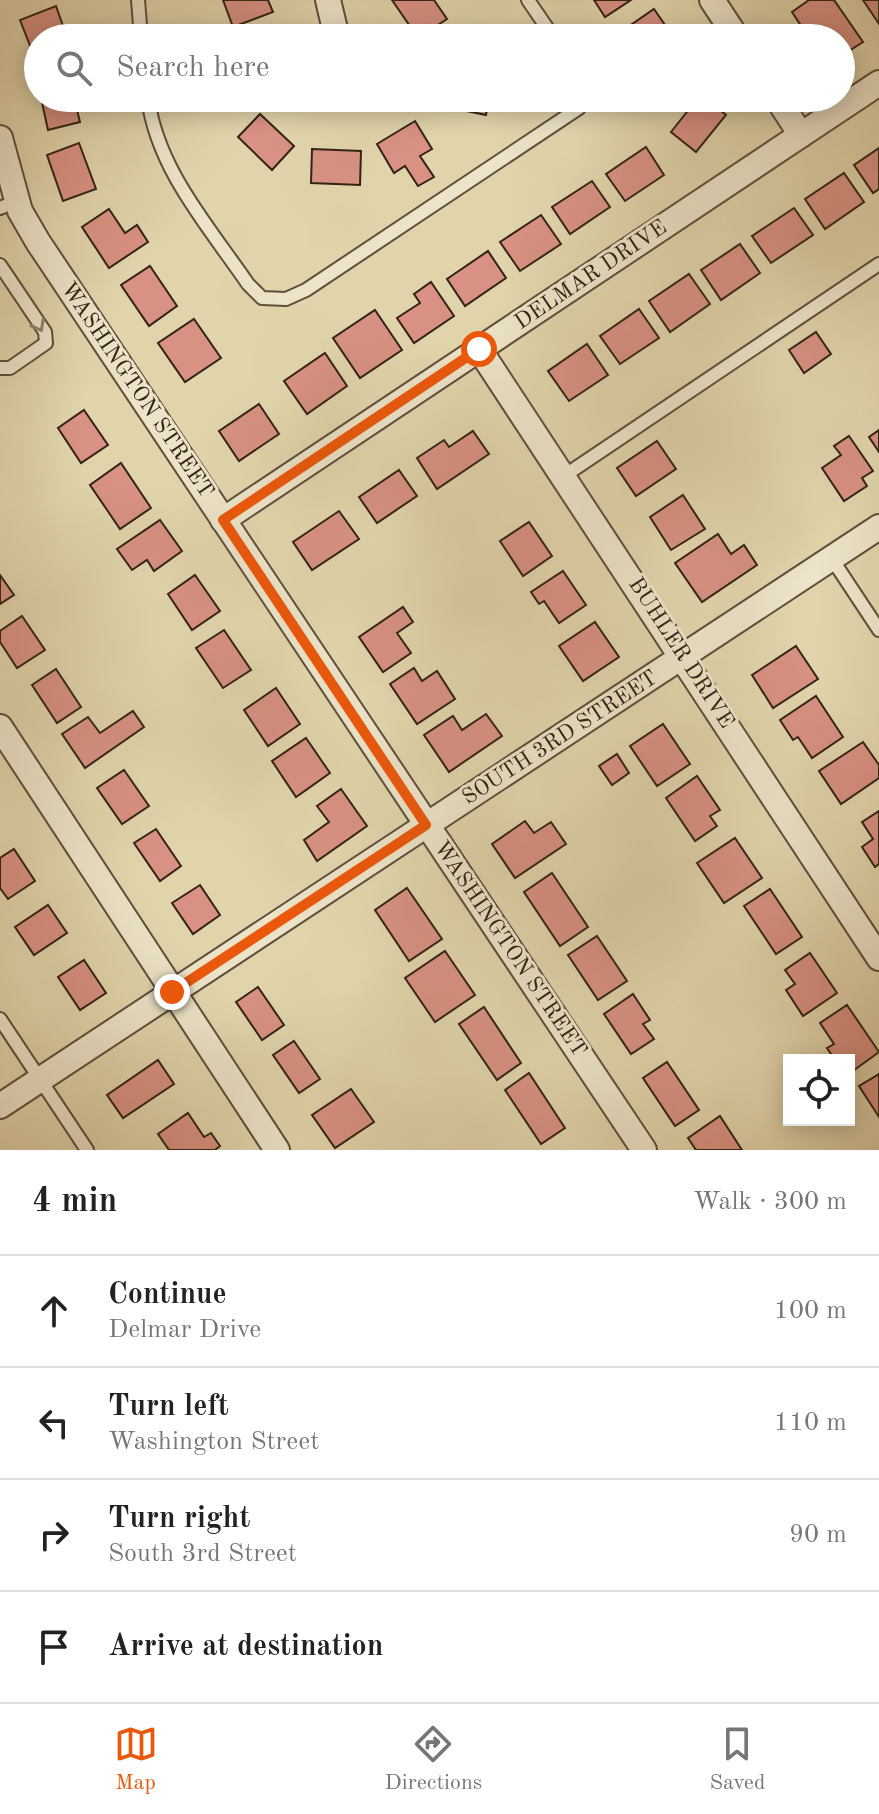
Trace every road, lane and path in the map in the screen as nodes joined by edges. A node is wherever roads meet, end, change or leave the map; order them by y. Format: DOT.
graph roads {
  1 [pos="138,0"];
  2 [pos="328,0"];
  3 [pos="528,0"];
  4 [pos="712,0"];
  5 [pos="140,24"];
  6 [pos="334,24"];
  7 [pos="544,24"];
  8 [pos="728,24"];
  9 [pos="879,83"];
  10 [pos="855,99"];
  11 [pos="151,112"];
  12 [pos="573,112"];
  13 [pos="786,112"];
  14 [pos="836,112"];
  15 [pos="801,135"];
  16 [pos="0,138"];
  17 [pos="8,205"];
  18 [pos="879,264"];
  19 [pos="0,265"];
  20 [pos="479,349"];
  21 [pos="0,368"];
  22 [pos="564,476"];
  23 [pos="223,520"];
  24 [pos="879,527"];
  25 [pos="832,559"];
  26 [pos="879,630"];
  27 [pos="684,657"];
  28 [pos="0,727"];
  29 [pos="426,825"];
  30 [pos="879,958"];
  31 [pos="172,992"];
  32 [pos="0,1019"];
  33 [pos="40,1079"];
  34 [pos="0,1106"];
  35 [pos="87,1150"];
  36 [pos="277,1150"];
  37 [pos="644,1150"];
  1 -- 5 [label="lane"];
  2 -- 6 [label="street"];
  3 -- 7 [label="lane"];
  4 -- 8 [label="street"];
  9 -- 10 [label="street, DELMAR DRIVE"];
  11 -- 12 [label="lane"];
  13 -- 15 [label="street"];
  14 -- 15 [label="street, DELMAR DRIVE"];
  15 -- 20 [label="street, DELMAR DRIVE"];
  16 -- 17 [label="street, WASHINGTON STREET"];
  17 -- 23 [label="street, WASHINGTON STREET"];
  18 -- 22 [label="lane"];
  19 -- 21 [label="lane, one-way"];
  20 -- 22 [label="street, BUHLER DRIVE"];
  20 -- 23 [label="street, DELMAR DRIVE"];
  22 -- 27 [label="street, BUHLER DRIVE"];
  23 -- 29 [label="street, WASHINGTON STREET"];
  24 -- 25 [label="street, SOUTH 3RD STREET"];
  25 -- 26 [label="lane"];
  25 -- 27 [label="street, SOUTH 3RD STREET"];
  27 -- 29 [label="street, SOUTH 3RD STREET"];
  27 -- 30 [label="street, BUHLER DRIVE"];
  28 -- 31 [label="street"];
  29 -- 31 [label="street, SOUTH 3RD STREET"];
  29 -- 37 [label="street, WASHINGTON STREET"];
  31 -- 33 [label="street, SOUTH 3RD STREET"];
  31 -- 36 [label="street"];
  32 -- 33 [label="lane"];
  33 -- 34 [label="street, SOUTH 3RD STREET"];
  33 -- 35 [label="lane"];
}
